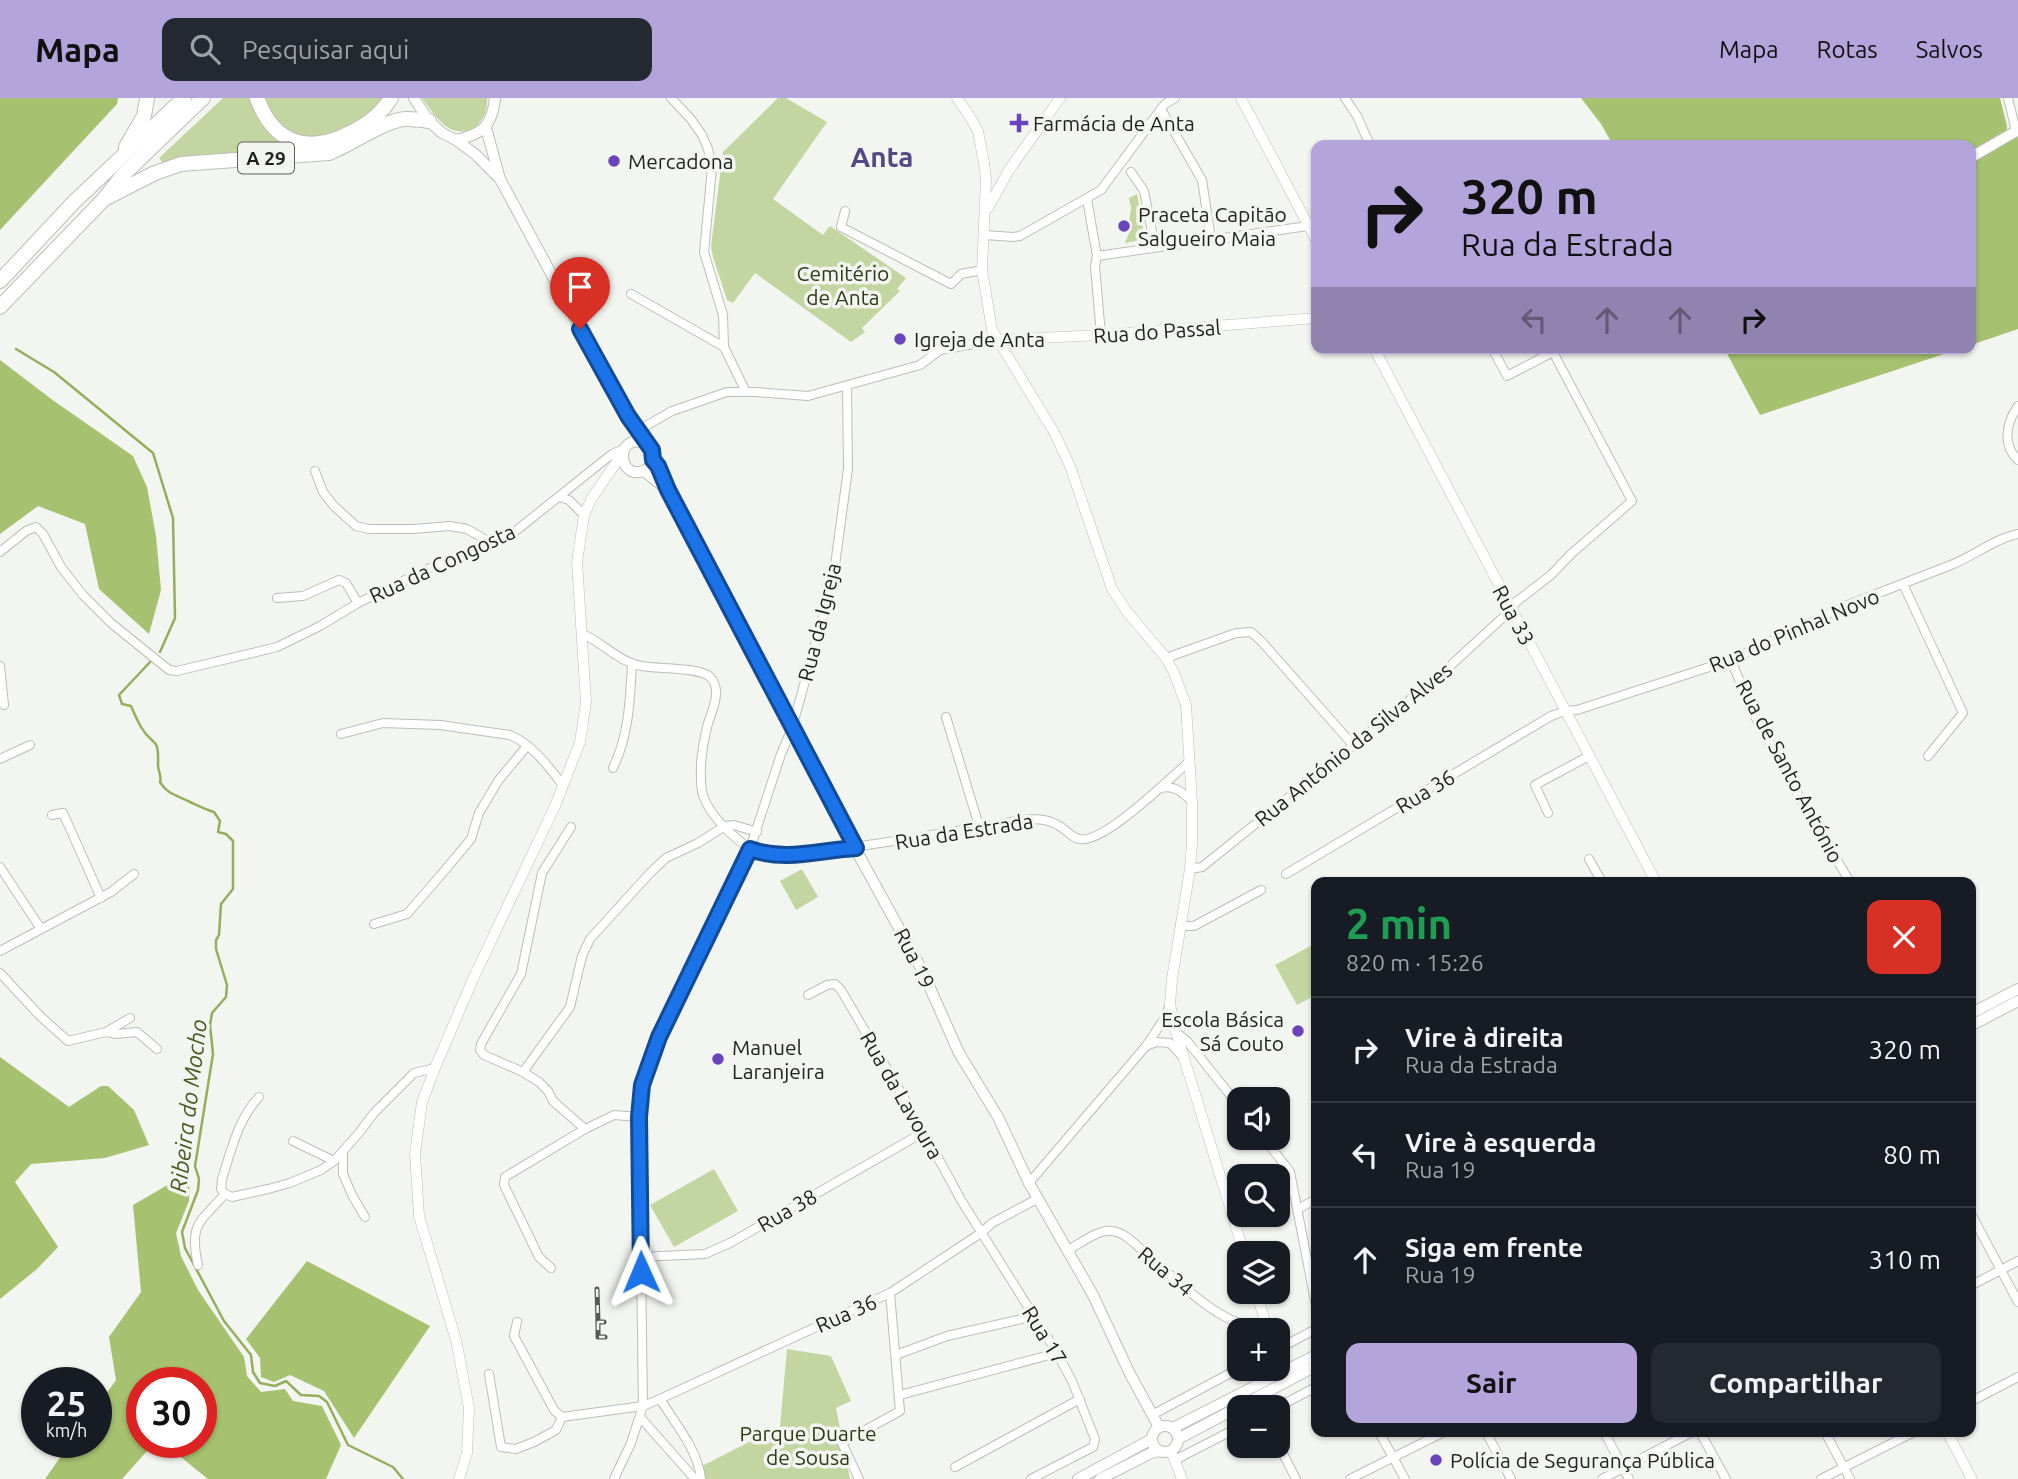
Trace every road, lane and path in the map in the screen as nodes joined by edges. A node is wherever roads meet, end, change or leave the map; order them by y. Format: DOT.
graph roads {
  1 [pos="147,98"];
  2 [pos="184,98"];
  3 [pos="204,98"];
  4 [pos="257,98"];
  5 [pos="391,98"];
  6 [pos="414,98"];
  7 [pos="495,98"];
  8 [pos="671,98"];
  9 [pos="957,98"];
  10 [pos="1060,98"];
  11 [pos="1175,98"];
  12 [pos="1241,98"];
  13 [pos="1345,98"];
  14 [pos="2008,98"];
  15 [pos="1161,109"];
  16 [pos="429,121"];
  17 [pos="486,128"];
  18 [pos="2017,131"];
  19 [pos="456,140"];
  20 [pos="1368,140"];
  21 [pos="1976,155"];
  22 [pos="116,162"];
  23 [pos="984,163"];
  24 [pos="1131,172"];
  25 [pos="1008,173"];
  26 [pos="499,179"];
  27 [pos="986,180"];
  28 [pos="1001,185"];
  29 [pos="1087,198"];
  30 [pos="104,199"];
  31 [pos="845,211"];
  32 [pos="986,211"];
  33 [pos="1308,226"];
  34 [pos="1311,231"];
  35 [pos="985,235"];
  36 [pos="1211,239"];
  37 [pos="1155,247"];
  38 [pos="1097,256"];
  39 [pos="982,270"];
  40 [pos="0,281"];
  41 [pos="631,294"];
  42 [pos="0,307"];
  43 [pos="1311,318"];
  44 [pos="1101,335"];
  45 [pos="998,340"];
  46 [pos="724,347"];
  47 [pos="1377,354"];
  48 [pos="1495,354"];
  49 [pos="1549,354"];
  50 [pos="1554,354"];
  51 [pos="847,386"];
  52 [pos="746,392"];
  53 [pos="2018,406"];
  54 [pos="628,416"];
  55 [pos="639,430"];
  56 [pos="645,443"];
  57 [pos="625,450"];
  58 [pos="653,460"];
  59 [pos="2018,460"];
  60 [pos="630,470"];
  61 [pos="315,471"];
  62 [pos="644,471"];
  63 [pos="610,474"];
  64 [pos="668,490"];
  65 [pos="559,497"];
  66 [pos="584,515"];
  67 [pos="2018,534"];
  68 [pos="493,544"];
  69 [pos="0,552"];
  70 [pos="1903,584"];
  71 [pos="277,598"];
  72 [pos="358,603"];
  73 [pos="1511,610"];
  74 [pos="583,634"];
  75 [pos="1166,658"];
  76 [pos="1731,660"];
  77 [pos="632,663"];
  78 [pos="0,666"];
  79 [pos="4,705"];
  80 [pos="1565,710"];
  81 [pos="946,717"];
  82 [pos="792,728"];
  83 [pos="341,734"];
  84 [pos="30,745"];
  85 [pos="1353,745"];
  86 [pos="527,747"];
  87 [pos="1928,756"];
  88 [pos="1589,757"];
  89 [pos="0,759"];
  90 [pos="1190,761"];
  91 [pos="613,768"];
  92 [pos="1191,783"];
  93 [pos="562,784"];
  94 [pos="1158,789"];
  95 [pos="1176,789"];
  96 [pos="1192,802"];
  97 [pos="1548,813"];
  98 [pos="52,815"];
  99 [pos="979,826"];
  100 [pos="571,827"];
  101 [pos="725,827"];
  102 [pos="757,832"];
  103 [pos="856,848"];
  104 [pos="750,849"];
  105 [pos="1589,859"];
  106 [pos="0,867"];
  107 [pos="1190,869"];
  108 [pos="134,874"];
  109 [pos="1286,874"];
  110 [pos="1599,877"];
  111 [pos="1653,877"];
  112 [pos="1847,877"];
  113 [pos="1261,890"];
  114 [pos="101,898"];
  115 [pos="374,925"];
  116 [pos="1180,926"];
  117 [pos="41,929"];
  118 [pos="0,951"];
  119 [pos="0,973"];
  120 [pos="2018,989"];
  121 [pos="808,995"];
  122 [pos="2018,1001"];
  123 [pos="1170,1004"];
  124 [pos="1976,1011"];
  125 [pos="130,1018"];
  126 [pos="1976,1023"];
  127 [pos="106,1032"];
  128 [pos="1175,1032"];
  129 [pos="1146,1046"];
  130 [pos="157,1049"];
  131 [pos="1185,1060"];
  132 [pos="435,1068"];
  133 [pos="523,1072"];
  134 [pos="1227,1091"];
  135 [pos="259,1097"];
  136 [pos="639,1117"];
  137 [pos="585,1129"];
  138 [pos="924,1132"];
  139 [pos="293,1141"];
  140 [pos="1273,1150"];
  141 [pos="343,1151"];
  142 [pos="334,1161"];
  143 [pos="1029,1183"];
  144 [pos="225,1194"];
  145 [pos="1037,1199"];
  146 [pos="1311,1202"];
  147 [pos="1298,1209"];
  148 [pos="365,1217"];
  149 [pos="1976,1223"];
  150 [pos="981,1233"];
  151 [pos="1240,1241"];
  152 [pos="1068,1250"];
  153 [pos="641,1257"];
  154 [pos="2018,1261"];
  155 [pos="198,1265"];
  156 [pos="551,1268"];
  157 [pos="2001,1270"];
  158 [pos="1311,1279"];
  159 [pos="1976,1283"];
  160 [pos="890,1293"];
  161 [pos="2018,1301"];
  162 [pos="1031,1314"];
  163 [pos="1229,1318"];
  164 [pos="517,1322"];
  165 [pos="1311,1332"];
  166 [pos="1290,1343"];
  167 [pos="1057,1353"];
  168 [pos="897,1355"];
  169 [pos="1311,1358"];
  170 [pos="1311,1368"];
  171 [pos="489,1374"];
  172 [pos="1227,1375"];
  173 [pos="2018,1377"];
  174 [pos="1311,1390"];
  175 [pos="900,1395"];
  176 [pos="660,1399"];
  177 [pos="1080,1399"];
  178 [pos="1976,1399"];
  179 [pos="1290,1401"];
  180 [pos="643,1406"];
  181 [pos="1152,1415"];
  182 [pos="640,1416"];
  183 [pos="562,1417"];
  184 [pos="1159,1427"];
  185 [pos="1227,1432"];
  186 [pos="1176,1433"];
  187 [pos="1383,1437"];
  188 [pos="1434,1437"];
  189 [pos="1489,1437"];
  190 [pos="1607,1437"];
  191 [pos="1682,1437"];
  192 [pos="1703,1437"];
  193 [pos="1828,1437"];
  194 [pos="1904,1437"];
  195 [pos="1950,1437"];
  196 [pos="1152,1439"];
  197 [pos="1169,1454"];
  198 [pos="1393,1457"];
  199 [pos="1285,1458"];
  200 [pos="955,1467"];
  201 [pos="1844,1467"];
  202 [pos="1623,1468"];
  203 [pos="697,1478"];
  204 [pos="459,1479"];
  205 [pos="614,1479"];
  206 [pos="859,1479"];
  207 [pos="1031,1479"];
  208 [pos="1078,1479"];
  209 [pos="1100,1479"];
  210 [pos="1182,1479"];
  211 [pos="1296,1479"];
  212 [pos="1350,1479"];
  213 [pos="1405,1479"];
  214 [pos="1511,1479"];
  215 [pos="1602,1479"];
  216 [pos="1629,1479"];
  217 [pos="1726,1479"];
  218 [pos="1821,1479"];
  219 [pos="1850,1479"];
  220 [pos="1972,1479"];
  1 -- 22 [label="highway"];
  2 -- 22 [label="highway"];
  3 -- 30 [label="highway, A 29"];
  4 -- 5 [label="highway, A 29"];
  6 -- 16 [label="main road"];
  7 -- 17 [label="main road"];
  8 -- 46 [label="street"];
  9 -- 23 [label="street"];
  10 -- 25 [label="street"];
  11 -- 15 [label="street"];
  12 -- 33 [label="street"];
  13 -- 20 [label="street"];
  14 -- 18 [label="street"];
  15 -- 29 [label="street"];
  15 -- 36 [label="street"];
  16 -- 19 [label="main road"];
  16 -- 30 [label="highway, A 29"];
  17 -- 19 [label="main road"];
  17 -- 26 [label="main road"];
  18 -- 21 [label="main road"];
  19 -- 26 [label="main road"];
  22 -- 40 [label="highway"];
  23 -- 25 [label="street"];
  23 -- 27 [label="street"];
  24 -- 37 [label="street"];
  25 -- 28 [label="street"];
  26 -- 54 [label="main road"];
  27 -- 28 [label="street"];
  27 -- 32 [label="street"];
  28 -- 32 [label="street"];
  29 -- 35 [label="street"];
  29 -- 38 [label="street"];
  30 -- 42 [label="highway, A 29"];
  31 -- 39 [label="street"];
  32 -- 35 [label="street"];
  33 -- 34 [label="street"];
  33 -- 36 [label="street"];
  35 -- 39 [label="street"];
  36 -- 37 [label="street"];
  37 -- 38 [label="street"];
  38 -- 44 [label="street"];
  39 -- 45 [label="street"];
  41 -- 46 [label="street"];
  43 -- 44 [label="street, Rua do Passal"];
  44 -- 45 [label="street, Rua do Passal"];
  45 -- 51 [label="street"];
  45 -- 75 [label="street"];
  46 -- 52 [label="street"];
  47 -- 73 [label="street, Rua 33"];
  48 -- 49 [label="street, Rua António da Silva Alves"];
  50 -- 73 [label="street, Rua António da Silva Alves"];
  51 -- 52 [label="street"];
  51 -- 82 [label="street, Rua da Igreja"];
  52 -- 55 [label="street"];
  53 -- 59 [label="street"];
  54 -- 55 [label="main road"];
  54 -- 57 [label="main road"];
  55 -- 56 [label="main road"];
  56 -- 57 [label="main road"];
  56 -- 58 [label="main road"];
  57 -- 60 [label="main road"];
  57 -- 63 [label="street"];
  57 -- 65 [label="street, Rua da Congosta"];
  58 -- 62 [label="main road"];
  58 -- 64 [label="main road, Rua 19"];
  60 -- 62 [label="main road"];
  60 -- 63 [label="street"];
  61 -- 68 [label="street"];
  62 -- 64 [label="main road, Rua 19"];
  63 -- 66 [label="street"];
  64 -- 82 [label="main road, Rua 19"];
  65 -- 66 [label="street"];
  65 -- 68 [label="street, Rua da Congosta"];
  66 -- 74 [label="street"];
  67 -- 70 [label="street, Rua do Pinhal Novo"];
  68 -- 72 [label="street, Rua da Congosta"];
  69 -- 72 [label="street, Rua da Congosta"];
  70 -- 76 [label="street, Rua do Pinhal Novo"];
  70 -- 87 [label="street"];
  71 -- 72 [label="street, Rua da Congosta"];
  73 -- 80 [label="street, Rua 33"];
  73 -- 85 [label="street, Rua António da Silva Alves"];
  74 -- 77 [label="street"];
  74 -- 93 [label="street"];
  75 -- 85 [label="street"];
  75 -- 90 [label="street"];
  76 -- 80 [label="street, Rua do Pinhal Novo"];
  76 -- 112 [label="street, Rua de Santo António"];
  77 -- 91 [label="street"];
  77 -- 101 [label="street"];
  78 -- 79 [label="street"];
  80 -- 88 [label="street, Rua 33"];
  80 -- 109 [label="street, Rua 36"];
  81 -- 99 [label="street"];
  82 -- 102 [label="street, Rua da Igreja"];
  82 -- 103 [label="main road, Rua 19"];
  83 -- 86 [label="street"];
  84 -- 89 [label="street"];
  85 -- 107 [label="street, Rua António da Silva Alves"];
  86 -- 93 [label="street"];
  86 -- 115 [label="street"];
  88 -- 97 [label="street"];
  88 -- 111 [label="street, Rua 33"];
  90 -- 92 [label="street"];
  90 -- 94 [label="street, Rua da Estrada"];
  92 -- 95 [label="street"];
  92 -- 96 [label="street"];
  93 -- 132 [label="street"];
  94 -- 95 [label="street"];
  94 -- 99 [label="street, Rua da Estrada"];
  95 -- 96 [label="street"];
  96 -- 107 [label="street"];
  98 -- 114 [label="street"];
  99 -- 103 [label="street, Rua da Estrada"];
  100 -- 133 [label="street"];
  101 -- 102 [label="street"];
  101 -- 104 [label="street"];
  101 -- 133 [label="street"];
  102 -- 104 [label="street, Rua da Igreja"];
  103 -- 104 [label="street, Rua da Estrada"];
  103 -- 143 [label="main road, Rua 19"];
  104 -- 136 [label="street, Rua da Igreja"];
  105 -- 110 [label="street"];
  106 -- 117 [label="street"];
  107 -- 116 [label="street"];
  108 -- 114 [label="street"];
  113 -- 116 [label="street"];
  114 -- 117 [label="street"];
  116 -- 123 [label="street"];
  117 -- 118 [label="street"];
  119 -- 127 [label="street"];
  120 -- 124 [label="main road"];
  121 -- 138 [label="street, Rua da Lavoura"];
  122 -- 126 [label="main road"];
  123 -- 128 [label="street"];
  123 -- 129 [label="street"];
  125 -- 127 [label="street"];
  127 -- 130 [label="street"];
  128 -- 131 [label="street"];
  128 -- 134 [label="street"];
  129 -- 131 [label="street"];
  129 -- 143 [label="street"];
  131 -- 151 [label="street"];
  132 -- 141 [label="street"];
  132 -- 204 [label="street"];
  133 -- 137 [label="street"];
  135 -- 144 [label="street"];
  136 -- 137 [label="street"];
  136 -- 153 [label="street, Rua da Igreja"];
  137 -- 156 [label="street"];
  138 -- 150 [label="street, Rua da Lavoura"];
  138 -- 153 [label="street, Rua 38"];
  139 -- 142 [label="street"];
  140 -- 147 [label="street"];
  141 -- 142 [label="street"];
  141 -- 148 [label="street"];
  142 -- 144 [label="street"];
  143 -- 145 [label="main road, Rua 19"];
  144 -- 155 [label="street"];
  145 -- 150 [label="street, Rua 36"];
  145 -- 152 [label="main road, Rua 19"];
  146 -- 147 [label="street"];
  147 -- 158 [label="street"];
  149 -- 157 [label="street"];
  150 -- 160 [label="street, Rua 36"];
  150 -- 162 [label="street, Rua 17"];
  152 -- 163 [label="street, Rua 34"];
  152 -- 181 [label="main road, Rua 19"];
  153 -- 180 [label="street, Rua da Igreja"];
  154 -- 157 [label="street"];
  157 -- 159 [label="street"];
  157 -- 161 [label="street"];
  160 -- 168 [label="street"];
  160 -- 176 [label="street, Rua 36"];
  162 -- 167 [label="street, Rua 17"];
  162 -- 168 [label="street"];
  164 -- 183 [label="street"];
  165 -- 166 [label="street"];
  167 -- 175 [label="street"];
  167 -- 177 [label="street, Rua 17"];
  168 -- 175 [label="street"];
  169 -- 186 [label="main road"];
  170 -- 186 [label="main road"];
  171 -- 183 [label="street"];
  172 -- 181 [label="street"];
  173 -- 178 [label="street"];
  174 -- 179 [label="street"];
  175 -- 206 [label="street"];
  176 -- 180 [label="street, Rua 36"];
  176 -- 203 [label="street"];
  177 -- 200 [label="street"];
  177 -- 207 [label="street, Rua 17"];
  180 -- 182 [label="street, Rua da Igreja"];
  180 -- 183 [label="street, Rua 36"];
  181 -- 184 [label="main road, Rua 19"];
  182 -- 203 [label="street"];
  182 -- 205 [label="street, Rua da Igreja"];
  184 -- 186 [label="main road"];
  184 -- 196 [label="main road"];
  185 -- 197 [label="street"];
  186 -- 197 [label="main road"];
  187 -- 198 [label="street"];
  188 -- 198 [label="street"];
  189 -- 214 [label="street"];
  190 -- 202 [label="street"];
  191 -- 202 [label="street"];
  192 -- 217 [label="street"];
  193 -- 201 [label="street"];
  194 -- 201 [label="street"];
  195 -- 220 [label="street"];
  196 -- 197 [label="main road"];
  196 -- 208 [label="main road"];
  197 -- 209 [label="main road"];
  197 -- 210 [label="street"];
  198 -- 212 [label="street"];
  198 -- 213 [label="street"];
  199 -- 211 [label="street"];
  201 -- 218 [label="street"];
  201 -- 219 [label="street"];
  202 -- 215 [label="street"];
  202 -- 216 [label="street"];
}
